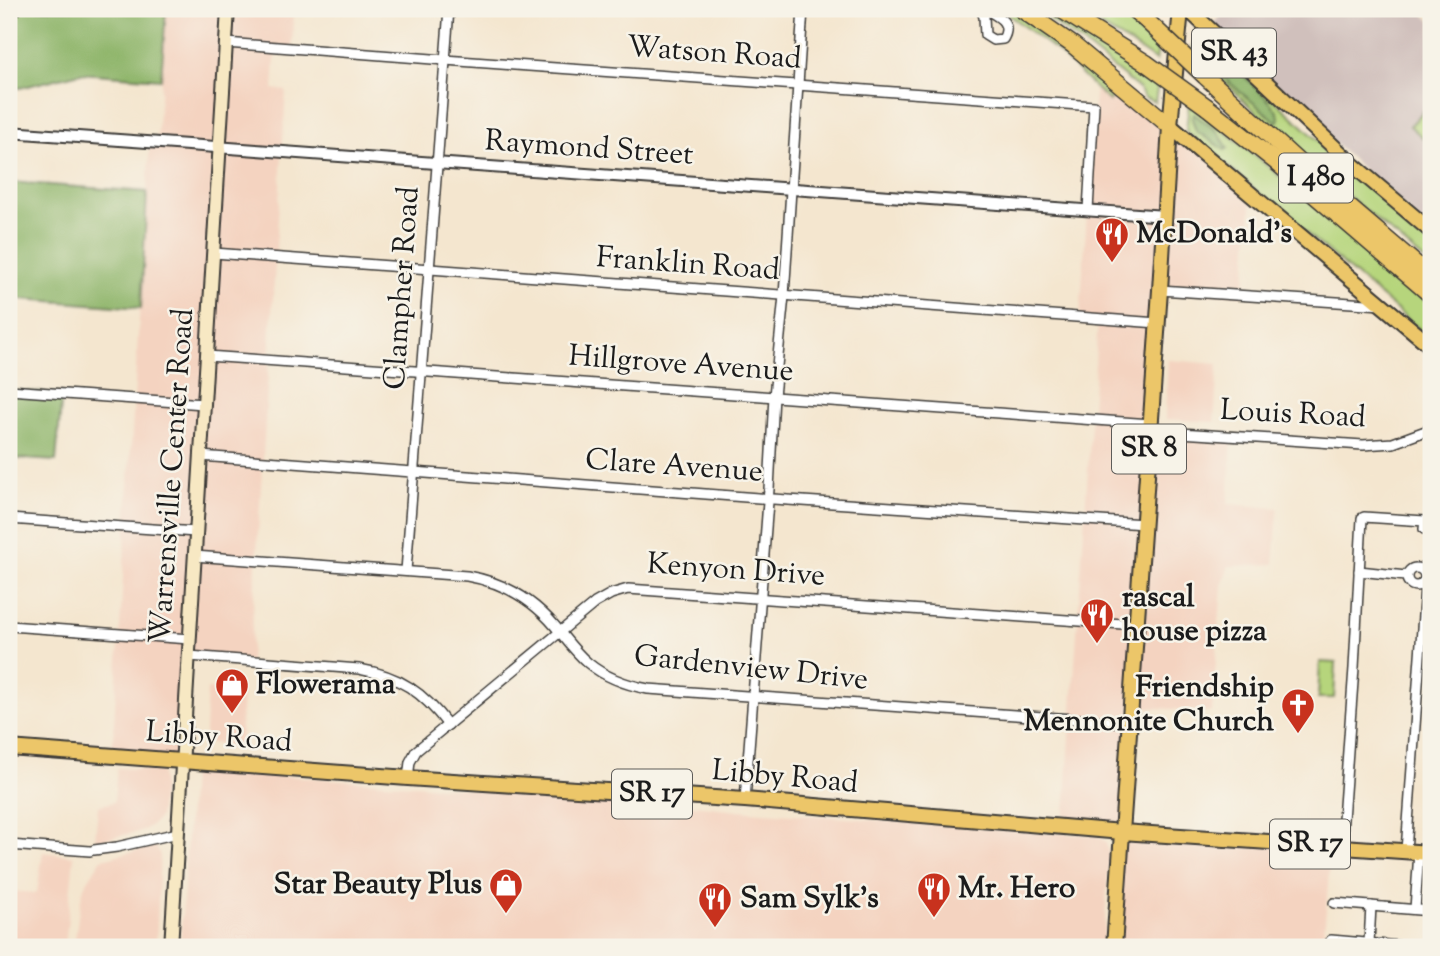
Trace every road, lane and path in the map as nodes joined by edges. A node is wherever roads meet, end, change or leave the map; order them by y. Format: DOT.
graph roads {
  1 [pos="228,9"];
  2 [pos="449,9"];
  3 [pos="803,9"];
  4 [pos="1021,9"];
  5 [pos="1060,9"];
  6 [pos="1133,9"];
  7 [pos="1181,9"];
  8 [pos="1188,9"];
  9 [pos="226,43"];
  10 [pos="445,60"];
  11 [pos="797,85"];
  12 [pos="1170,126"];
  13 [pos="9,132"];
  14 [pos="220,147"];
  15 [pos="437,163"];
  16 [pos="790,188"];
  17 [pos="1088,210"];
  18 [pos="1165,216"];
  19 [pos="1431,231"];
  20 [pos="214,253"];
  21 [pos="429,270"];
  22 [pos="1431,277"];
  23 [pos="1160,290"];
  24 [pos="1431,295"];
  25 [pos="784,296"];
  26 [pos="1384,306"];
  27 [pos="1158,323"];
  28 [pos="1431,346"];
  29 [pos="207,356"];
  30 [pos="421,372"];
  31 [pos="9,390"];
  32 [pos="774,397"];
  33 [pos="204,404"];
  34 [pos="1151,427"];
  35 [pos="1431,429"];
  36 [pos="200,456"];
  37 [pos="414,471"];
  38 [pos="768,499"];
  39 [pos="9,519"];
  40 [pos="1144,524"];
  41 [pos="1424,529"];
  42 [pos="196,532"];
  43 [pos="194,556"];
  44 [pos="406,571"];
  45 [pos="1359,571"];
  46 [pos="760,597"];
  47 [pos="1137,625"];
  48 [pos="9,626"];
  49 [pos="560,632"];
  50 [pos="190,639"];
  51 [pos="189,656"];
  52 [pos="753,697"];
  53 [pos="1130,723"];
  54 [pos="448,726"];
  55 [pos="9,748"];
  56 [pos="181,761"];
  57 [pos="408,778"];
  58 [pos="745,800"];
  59 [pos="1122,832"];
  60 [pos="177,833"];
  61 [pos="9,845"];
  62 [pos="1341,847"];
  63 [pos="1419,852"];
  64 [pos="1334,903"];
  65 [pos="1371,906"];
  66 [pos="1415,909"];
  67 [pos="1431,911"];
  68 [pos="1331,940"];
  69 [pos="1369,943"];
  70 [pos="1400,946"];
  71 [pos="171,947"];
  72 [pos="1114,947"];
  1 -- 9 [label="main road, Warrensville Center Road"];
  2 -- 10 [label="street, Clampher Road"];
  3 -- 11 [label="street"];
  4 -- 12 [label="highway"];
  5 -- 24 [label="highway, I 480, bridge"];
  6 -- 22 [label="highway, I 480, bridge"];
  7 -- 12 [label="main road, SR 8"];
  8 -- 19 [label="main road, SR 43"];
  9 -- 10 [label="street, Watson Road"];
  9 -- 14 [label="main road, Warrensville Center Road"];
  10 -- 11 [label="street, Watson Road"];
  10 -- 15 [label="street, Clampher Road"];
  11 -- 16 [label="street"];
  11 -- 17 [label="street, Watson Road"];
  12 -- 18 [label="main road, SR 8"];
  12 -- 26 [label="main road"];
  13 -- 14 [label="street, Raymond Street"];
  14 -- 15 [label="street, Raymond Street"];
  14 -- 20 [label="main road, Warrensville Center Road"];
  15 -- 16 [label="street, Raymond Street"];
  15 -- 21 [label="street, Clampher Road"];
  16 -- 17 [label="street, Raymond Street"];
  16 -- 25 [label="street"];
  17 -- 18 [label="street, Raymond Street"];
  18 -- 23 [label="main road, SR 8"];
  20 -- 21 [label="street, Franklin Road"];
  20 -- 29 [label="main road, Warrensville Center Road"];
  21 -- 25 [label="street, Franklin Road"];
  21 -- 30 [label="street, Clampher Road"];
  23 -- 26 [label="street"];
  23 -- 27 [label="main road, SR 8"];
  25 -- 27 [label="street, Franklin Road"];
  25 -- 32 [label="street"];
  26 -- 28 [label="main road"];
  27 -- 34 [label="main road, SR 8"];
  29 -- 30 [label="street, Hillgrove Avenue"];
  29 -- 33 [label="main road, Warrensville Center Road"];
  30 -- 32 [label="street, Hillgrove Avenue"];
  30 -- 37 [label="street, Clampher Road"];
  31 -- 33 [label="street"];
  32 -- 34 [label="street, Hillgrove Avenue"];
  32 -- 38 [label="street"];
  33 -- 36 [label="main road, Warrensville Center Road"];
  34 -- 35 [label="street, Louis Road"];
  34 -- 40 [label="main road, SR 8"];
  36 -- 37 [label="street, Clare Avenue"];
  36 -- 42 [label="main road, Warrensville Center Road"];
  37 -- 38 [label="street, Clare Avenue"];
  37 -- 44 [label="street, Clampher Road"];
  38 -- 40 [label="street, Clare Avenue"];
  38 -- 46 [label="street"];
  39 -- 42 [label="street"];
  40 -- 47 [label="main road, SR 8"];
  41 -- 45 [label="street"];
  42 -- 43 [label="main road, Warrensville Center Road"];
  43 -- 44 [label="street, Gardenview Drive"];
  43 -- 50 [label="main road, Warrensville Center Road"];
  44 -- 49 [label="street, Gardenview Drive"];
  45 -- 62 [label="street"];
  45 -- 63 [label="street"];
  46 -- 47 [label="street, Kenyon Drive"];
  46 -- 49 [label="street, Kenyon Drive"];
  46 -- 52 [label="street"];
  47 -- 53 [label="main road, SR 8"];
  48 -- 50 [label="street"];
  49 -- 52 [label="street, Gardenview Drive"];
  49 -- 54 [label="street, Kenyon Drive"];
  50 -- 51 [label="main road, Warrensville Center Road"];
  51 -- 54 [label="street"];
  51 -- 56 [label="main road, Warrensville Center Road"];
  52 -- 53 [label="street, Gardenview Drive"];
  52 -- 58 [label="street"];
  53 -- 59 [label="main road, SR 8"];
  54 -- 57 [label="street, Kenyon Drive"];
  55 -- 56 [label="main road, Libby Road / SR 17"];
  56 -- 57 [label="main road, Libby Road / SR 17"];
  56 -- 60 [label="main road, Warrensville Center Road"];
  57 -- 58 [label="main road, Libby Road / SR 17"];
  58 -- 59 [label="main road, Libby Road / SR 17"];
  59 -- 62 [label="main road, Libby Road / SR 17"];
  59 -- 72 [label="main road, SR 8"];
  60 -- 61 [label="street"];
  60 -- 71 [label="main road, Warrensville Center Road"];
  62 -- 63 [label="main road, Libby Road / SR 17"];
  63 -- 66 [label="street"];
  64 -- 65 [label="street"];
  65 -- 66 [label="street"];
  65 -- 69 [label="street"];
  66 -- 67 [label="street"];
  68 -- 69 [label="street"];
  69 -- 70 [label="street"];
}
